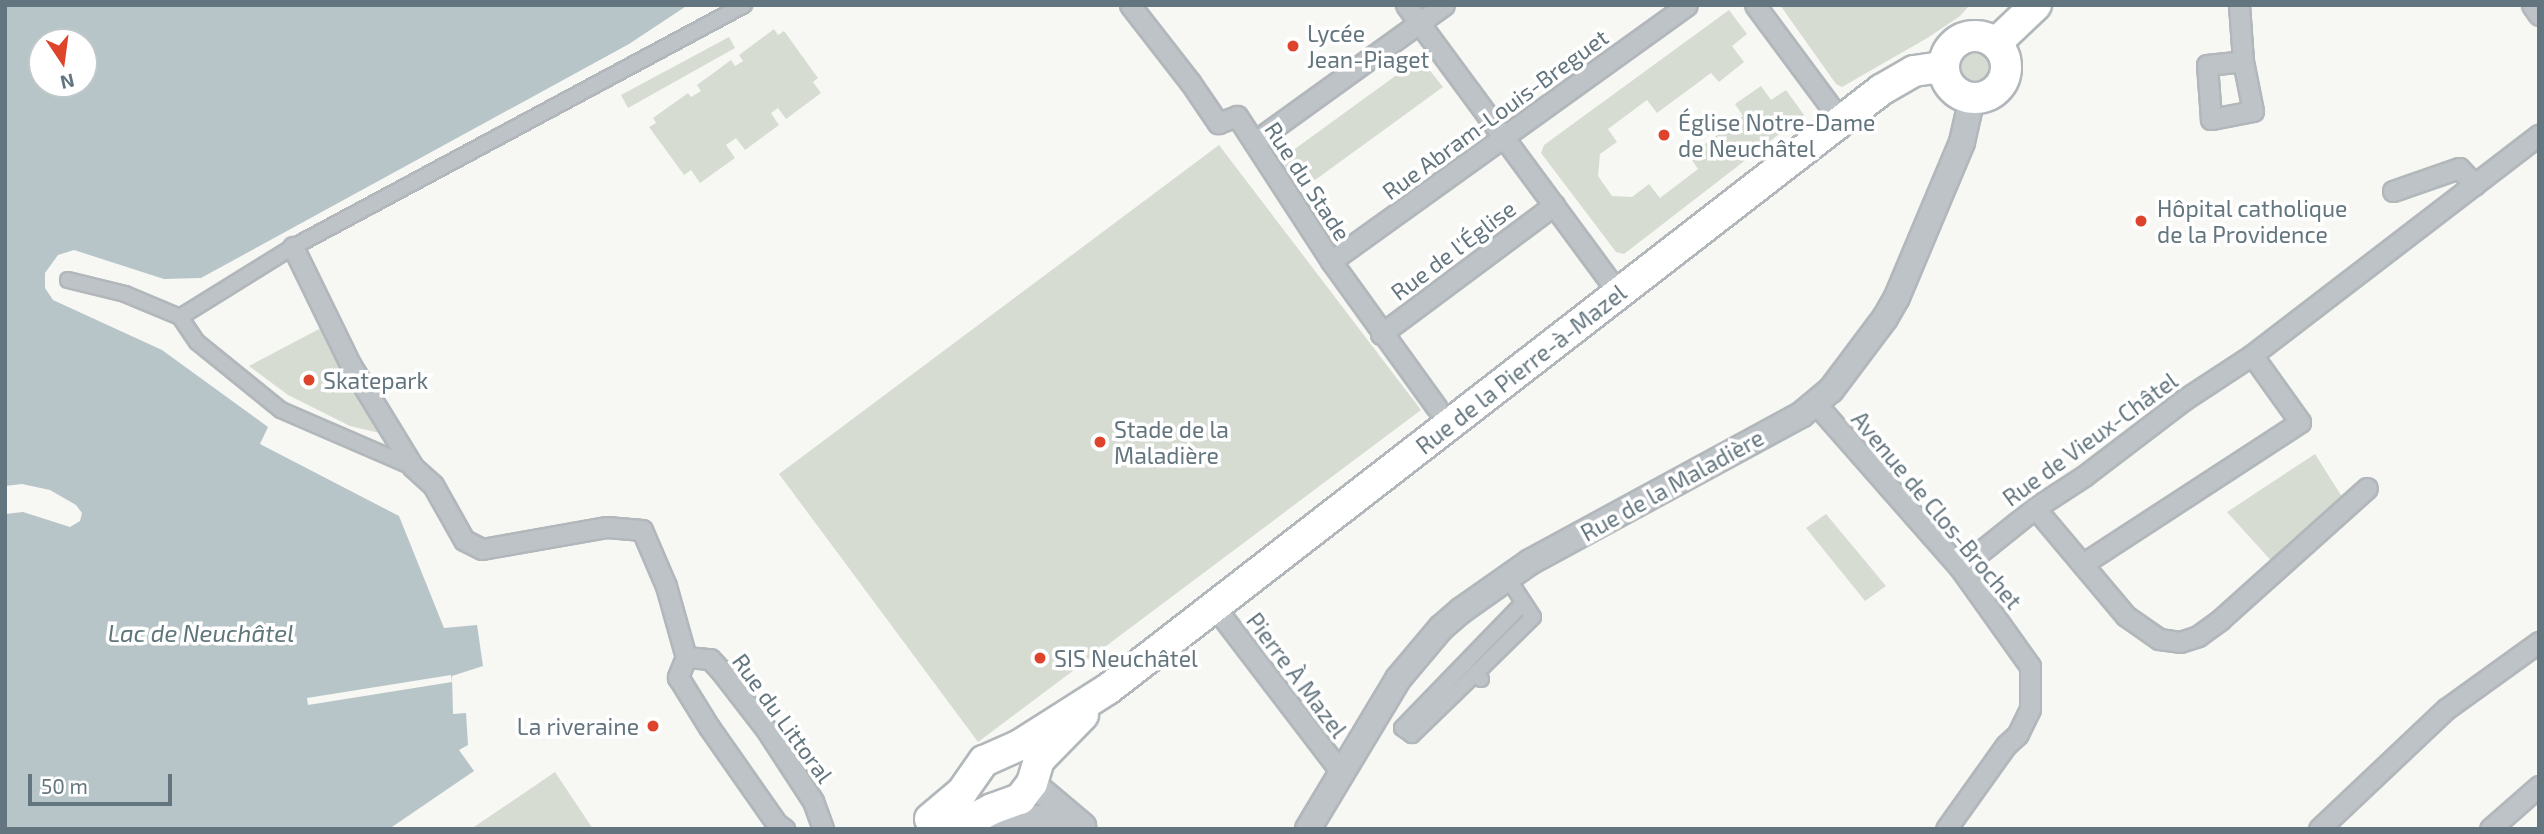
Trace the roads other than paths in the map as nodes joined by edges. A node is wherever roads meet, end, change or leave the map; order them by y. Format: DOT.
graph roads {
  1 [pos="744,5"];
  2 [pos="1130,5"];
  3 [pos="1406,5"];
  4 [pos="1444,5"];
  5 [pos="1687,5"];
  6 [pos="1755,5"];
  7 [pos="2036,5"];
  8 [pos="2239,5"];
  9 [pos="2532,5"];
  10 [pos="2539,15"];
  11 [pos="1419,24"];
  12 [pos="1996,43"];
  13 [pos="2243,61"];
  14 [pos="1943,67"];
  15 [pos="1972,98"];
  16 [pos="1842,122"];
  17 [pos="2539,135"];
  18 [pos="1504,139"];
  19 [pos="1254,142"];
  20 [pos="2475,185"];
  21 [pos="2393,191"];
  22 [pos="1554,205"];
  23 [pos="293,247"];
  24 [pos="1331,261"];
  25 [pos="68,280"];
  26 [pos="1619,294"];
  27 [pos="180,317"];
  28 [pos="1381,334"];
  29 [pos="2252,355"];
  30 [pos="1816,404"];
  31 [pos="1437,408"];
  32 [pos="413,467"];
  33 [pos="2367,488"];
  34 [pos="2035,508"];
  35 [pos="2084,563"];
  36 [pos="1960,568"];
  37 [pos="1507,577"];
  38 [pos="1523,603"];
  39 [pos="1214,606"];
  40 [pos="2539,642"];
  41 [pos="686,657"];
  42 [pos="1108,689"];
  43 [pos="1341,772"];
  44 [pos="1032,783"];
  45 [pos="2539,786"];
  46 [pos="948,827"];
  47 [pos="784,829"];
  48 [pos="823,829"];
  49 [pos="1083,829"];
  50 [pos="1308,829"];
  51 [pos="1946,829"];
  52 [pos="2319,829"];
  53 [pos="2490,829"];
  1 -- 23 [label="street"];
  2 -- 19 [label="street, Rue du Stade"];
  3 -- 11 [label="street"];
  4 -- 11 [label="street"];
  5 -- 18 [label="street, Rue Abram-Louis-Breguet"];
  6 -- 16 [label="street"];
  7 -- 12 [label="main road"];
  8 -- 13 [label="street"];
  9 -- 10 [label="street"];
  11 -- 18 [label="street"];
  11 -- 19 [label="street"];
  12 -- 14 [label="main road"];
  12 -- 15 [label="main road"];
  14 -- 15 [label="main road"];
  14 -- 16 [label="main road, Rue de la Pierre-à-Mazel"];
  15 -- 30 [label="street, Rue de la Maladière"];
  16 -- 26 [label="main road, Rue de la Pierre-à-Mazel"];
  17 -- 20 [label="street, Rue de Vieux-Châtel"];
  18 -- 22 [label="street"];
  18 -- 24 [label="street, Rue Abram-Louis-Breguet"];
  19 -- 24 [label="street, Rue du Stade"];
  20 -- 21 [label="street"];
  20 -- 29 [label="street, Rue de Vieux-Châtel"];
  22 -- 26 [label="street"];
  22 -- 28 [label="street, Rue de l'Église"];
  23 -- 27 [label="street"];
  23 -- 32 [label="street"];
  24 -- 28 [label="street, Rue du Stade"];
  25 -- 27 [label="street"];
  26 -- 39 [label="main road, Rue de la Pierre-à-Mazel"];
  27 -- 32 [label="street"];
  28 -- 31 [label="street, Rue du Stade"];
  29 -- 34 [label="street, Rue de Vieux-Châtel"];
  29 -- 35 [label="street"];
  30 -- 36 [label="street, Avenue de Clos-Brochet"];
  30 -- 37 [label="street, Rue de la Maladière"];
  32 -- 41 [label="street"];
  33 -- 35 [label="street"];
  34 -- 35 [label="street"];
  34 -- 36 [label="street, Rue de Vieux-Châtel"];
  36 -- 51 [label="street, Avenue de Clos-Brochet"];
  37 -- 38 [label="street"];
  37 -- 43 [label="street, Rue de la Maladière"];
  38 -- 38 [label="street"];
  39 -- 42 [label="main road, Rue de la Pierre-à-Mazel"];
  39 -- 43 [label="street, Pierre À Mazel"];
  40 -- 52 [label="street"];
  41 -- 47 [label="street"];
  41 -- 48 [label="street, Rue du Littoral"];
  42 -- 44 [label="main road, Rue de la Pierre-à-Mazel"];
  42 -- 46 [label="main road, Rue de la Pierre-à-Mazel"];
  43 -- 50 [label="street, Rue de la Maladière"];
  44 -- 46 [label="main road, Rue de la Pierre-à-Mazel"];
  44 -- 49 [label="street"];
  45 -- 53 [label="street"];
  46 -- 49 [label="street"];
}
